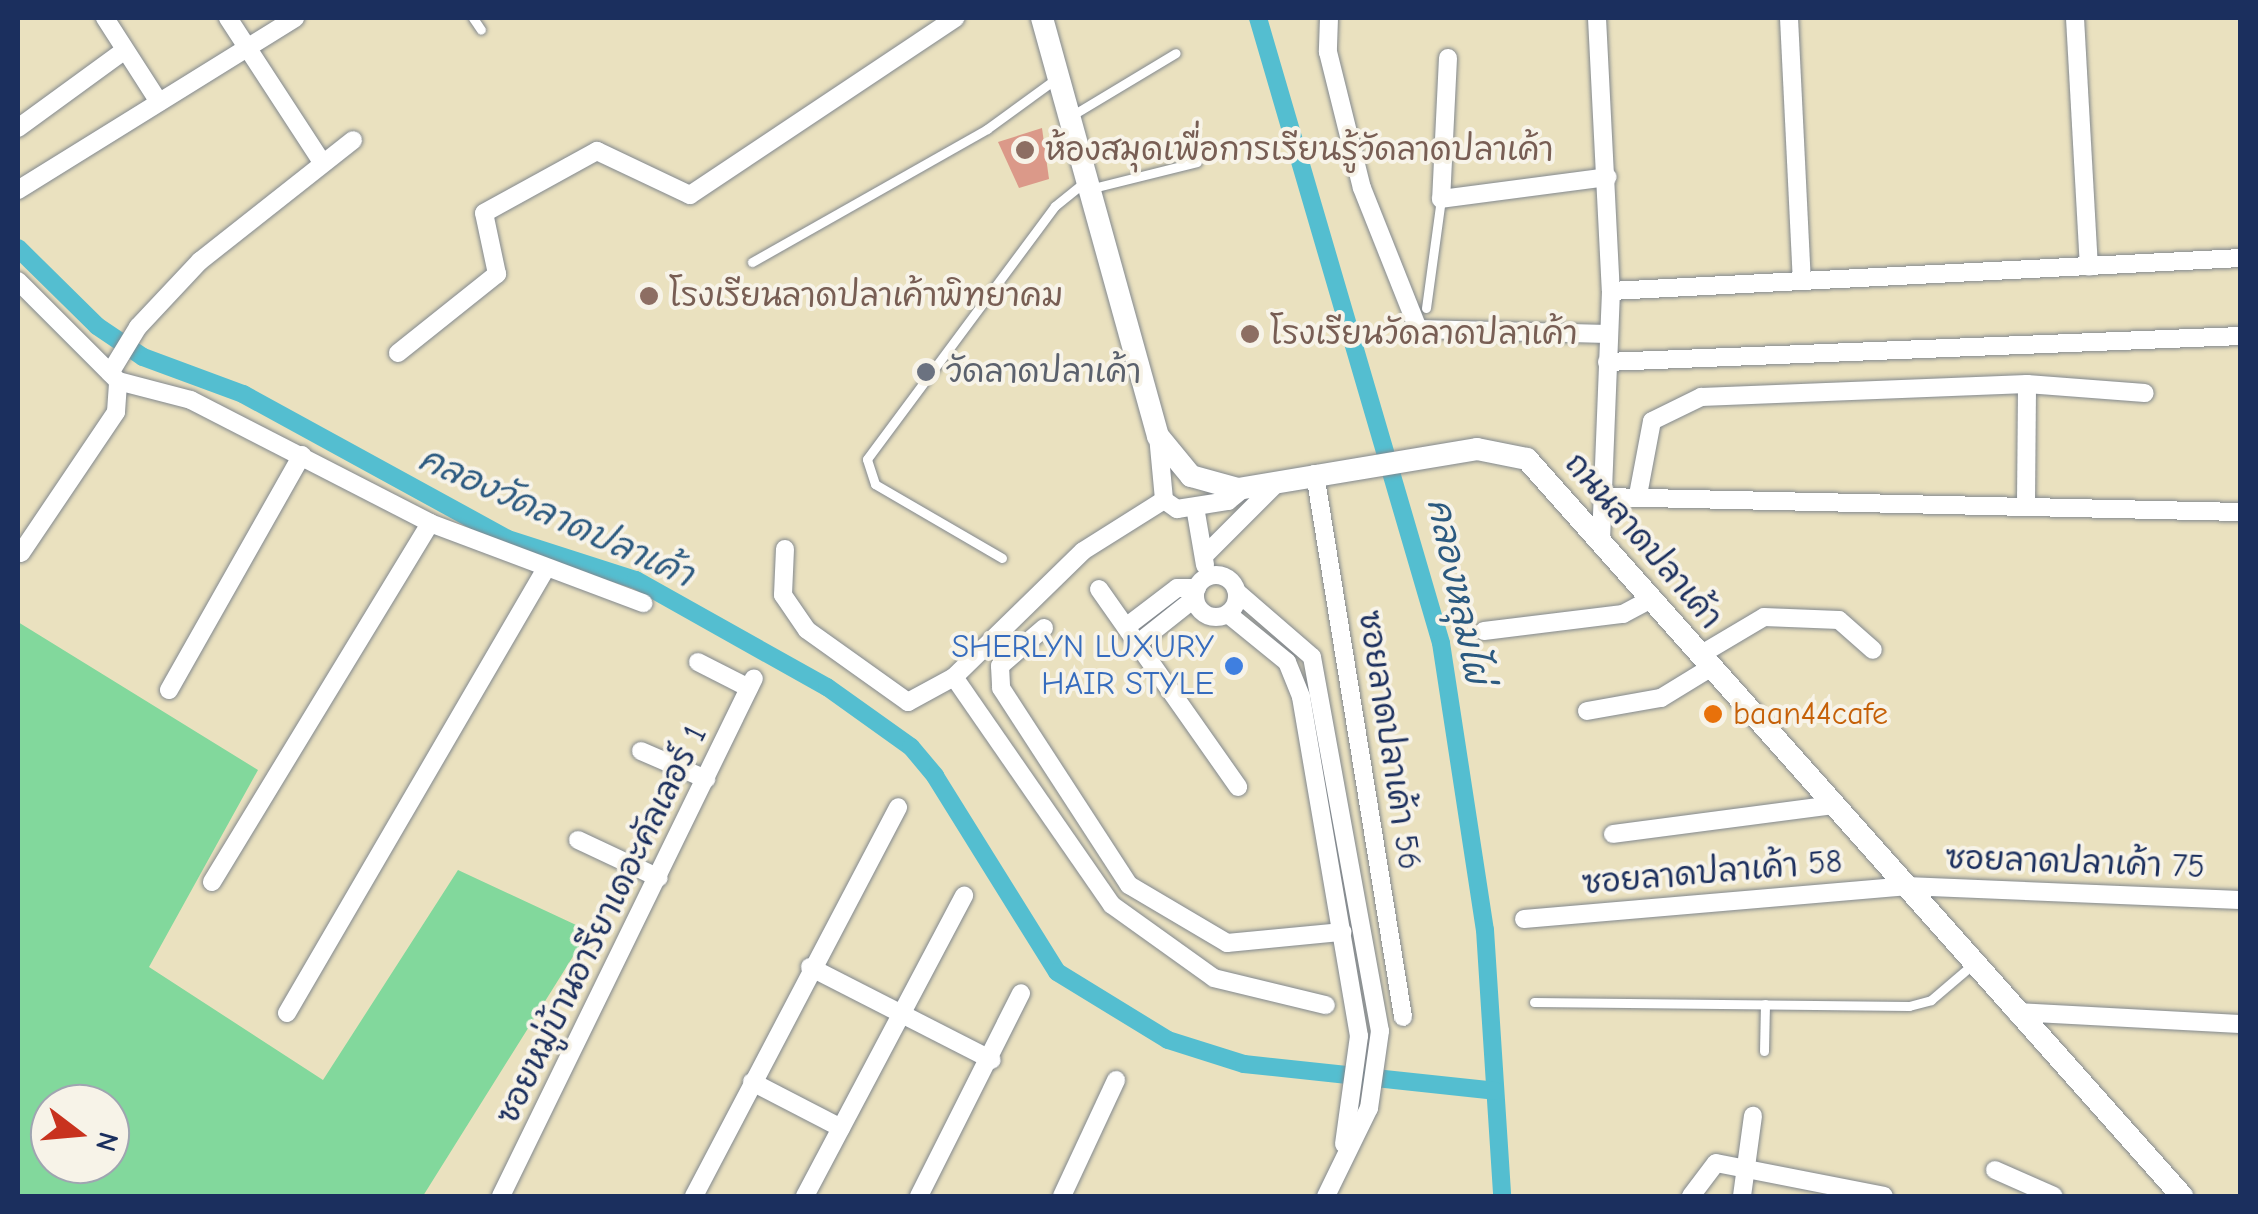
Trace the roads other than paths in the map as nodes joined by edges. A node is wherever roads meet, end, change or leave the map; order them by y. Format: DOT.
graph roads {
  1 [pos="105,18"];
  2 [pos="228,18"];
  3 [pos="295,18"];
  4 [pos="473,18"];
  5 [pos="954,18"];
  6 [pos="1044,18"];
  7 [pos="1329,18"];
  8 [pos="1597,18"];
  9 [pos="1789,18"];
  10 [pos="2075,18"];
  11 [pos="481,30"];
  12 [pos="246,49"];
  13 [pos="125,50"];
  14 [pos="1176,54"];
  15 [pos="1448,58"];
  16 [pos="1059,76"];
  17 [pos="159,102"];
  18 [pos="1070,116"];
  19 [pos="18,128"];
  20 [pos="353,140"];
  21 [pos="322,162"];
  22 [pos="1197,162"];
  23 [pos="1608,177"];
  24 [pos="1089,184"];
  25 [pos="18,190"];
  26 [pos="1441,200"];
  27 [pos="2240,258"];
  28 [pos="752,262"];
  29 [pos="2089,267"];
  30 [pos="18,281"];
  31 [pos="1802,281"];
  32 [pos="1612,291"];
  33 [pos="1426,308"];
  34 [pos="1608,334"];
  35 [pos="2240,336"];
  36 [pos="398,353"];
  37 [pos="1607,362"];
  38 [pos="115,373"];
  39 [pos="2027,384"];
  40 [pos="2145,393"];
  41 [pos="1158,436"];
  42 [pos="302,455"];
  43 [pos="1314,474"];
  44 [pos="1278,482"];
  45 [pos="1244,488"];
  46 [pos="1638,496"];
  47 [pos="1604,497"];
  48 [pos="1164,500"];
  49 [pos="2026,504"];
  50 [pos="1195,506"];
  51 [pos="2240,512"];
  52 [pos="430,523"];
  53 [pos="1602,536"];
  54 [pos="785,549"];
  55 [pos="21,553"];
  56 [pos="1204,556"];
  57 [pos="1002,558"];
  58 [pos="545,570"];
  59 [pos="1200,588"];
  60 [pos="1098,589"];
  61 [pos="1237,592"];
  62 [pos="1652,598"];
  63 [pos="643,604"];
  64 [pos="1228,614"];
  65 [pos="1126,627"];
  66 [pos="1044,628"];
  67 [pos="1484,632"];
  68 [pos="1138,644"];
  69 [pos="1873,650"];
  70 [pos="1705,661"];
  71 [pos="698,662"];
  72 [pos="954,677"];
  73 [pos="170,690"];
  74 [pos="1586,710"];
  75 [pos="641,751"];
  76 [pos="706,780"];
  77 [pos="1238,786"];
  78 [pos="1832,805"];
  79 [pos="898,807"];
  80 [pos="1613,834"];
  81 [pos="578,840"];
  82 [pos="659,878"];
  83 [pos="212,882"];
  84 [pos="1906,886"];
  85 [pos="964,896"];
  86 [pos="2240,900"];
  87 [pos="1524,919"];
  88 [pos="1342,932"];
  89 [pos="1973,964"];
  90 [pos="810,967"];
  91 [pos="1021,993"];
  92 [pos="1534,1002"];
  93 [pos="1765,1004"];
  94 [pos="1326,1005"];
  95 [pos="901,1012"];
  96 [pos="2016,1012"];
  97 [pos="286,1013"];
  98 [pos="1404,1017"];
  99 [pos="2240,1024"];
  100 [pos="1764,1051"];
  101 [pos="992,1060"];
  102 [pos="1116,1080"];
  103 [pos="752,1082"];
  104 [pos="1360,1105"];
  105 [pos="1753,1116"];
  106 [pos="841,1128"];
  107 [pos="1744,1170"];
  108 [pos="1996,1170"];
  109 [pos="502,1196"];
  110 [pos="694,1196"];
  111 [pos="805,1196"];
  112 [pos="919,1196"];
  113 [pos="1062,1196"];
  114 [pos="1326,1196"];
  115 [pos="1691,1196"];
  116 [pos="1742,1196"];
  117 [pos="1884,1196"];
  118 [pos="2054,1196"];
  119 [pos="2182,1196"];
  1 -- 13 [label="street"];
  2 -- 12 [label="street"];
  3 -- 12 [label="street"];
  4 -- 11 [label="lane"];
  5 -- 36 [label="street"];
  6 -- 16 [label="main road, ถนนลาดปลาเค้า"];
  7 -- 34 [label="street"];
  8 -- 23 [label="street"];
  9 -- 31 [label="street"];
  10 -- 29 [label="street"];
  12 -- 17 [label="street"];
  12 -- 21 [label="street"];
  13 -- 17 [label="street"];
  13 -- 19 [label="street"];
  14 -- 18 [label="lane"];
  15 -- 26 [label="street"];
  16 -- 18 [label="main road, ถนนลาดปลาเค้า"];
  16 -- 28 [label="lane"];
  17 -- 25 [label="street"];
  18 -- 24 [label="main road, ถนนลาดปลาเค้า"];
  20 -- 21 [label="street"];
  21 -- 38 [label="street"];
  22 -- 24 [label="lane"];
  23 -- 26 [label="street"];
  23 -- 32 [label="street"];
  24 -- 41 [label="main road, ถนนลาดปลาเค้า"];
  24 -- 57 [label="lane"];
  26 -- 33 [label="lane"];
  27 -- 29 [label="street"];
  29 -- 31 [label="street"];
  30 -- 38 [label="street"];
  31 -- 32 [label="street"];
  32 -- 34 [label="street"];
  34 -- 37 [label="street"];
  35 -- 37 [label="street"];
  37 -- 47 [label="street"];
  38 -- 42 [label="street"];
  38 -- 55 [label="street"];
  39 -- 40 [label="street"];
  39 -- 46 [label="street"];
  39 -- 49 [label="street"];
  41 -- 45 [label="main road, ถนนลาดปลาเค้า"];
  41 -- 48 [label="street"];
  42 -- 52 [label="street"];
  42 -- 73 [label="street"];
  43 -- 44 [label="main road, ถนนลาดปลาเค้า"];
  43 -- 53 [label="main road, ถนนลาดปลาเค้า"];
  43 -- 98 [label="street, ซอยลาดปลาเค้า 56"];
  44 -- 45 [label="main road, ถนนลาดปลาเค้า"];
  44 -- 56 [label="street"];
  45 -- 50 [label="street"];
  46 -- 47 [label="street"];
  46 -- 49 [label="street"];
  47 -- 53 [label="street"];
  48 -- 50 [label="street"];
  48 -- 72 [label="street"];
  49 -- 51 [label="street"];
  50 -- 56 [label="street"];
  52 -- 58 [label="street"];
  52 -- 83 [label="street"];
  53 -- 62 [label="main road, ถนนลาดปลาเค้า"];
  54 -- 72 [label="street"];
  56 -- 59 [label="street"];
  58 -- 63 [label="street"];
  58 -- 97 [label="street"];
  59 -- 61 [label="street"];
  59 -- 64 [label="street"];
  59 -- 65 [label="street"];
  59 -- 68 [label="street"];
  60 -- 65 [label="street"];
  61 -- 64 [label="street"];
  61 -- 104 [label="street"];
  62 -- 67 [label="street"];
  62 -- 70 [label="main road, ถนนลาดปลาเค้า"];
  64 -- 88 [label="street"];
  65 -- 68 [label="street"];
  66 -- 88 [label="street"];
  68 -- 77 [label="street"];
  69 -- 70 [label="street"];
  70 -- 74 [label="street"];
  70 -- 78 [label="main road, ถนนลาดปลาเค้า"];
  71 -- 76 [label="street, ซอยหมู่บ้านอารียาเดอะคัลเลอร์ 1"];
  72 -- 94 [label="street"];
  75 -- 76 [label="street"];
  76 -- 82 [label="street, ซอยหมู่บ้านอารียาเดอะคัลเลอร์ 1"];
  78 -- 80 [label="street"];
  78 -- 84 [label="main road, ถนนลาดปลาเค้า"];
  79 -- 90 [label="street"];
  81 -- 82 [label="street"];
  82 -- 109 [label="street, ซอยหมู่บ้านอารียาเดอะคัลเลอร์ 1"];
  84 -- 86 [label="street, ซอยลาดปลาเค้า 75"];
  84 -- 87 [label="street, ซอยลาดปลาเค้า 58"];
  84 -- 89 [label="main road, ถนนลาดปลาเค้า"];
  85 -- 95 [label="street"];
  88 -- 104 [label="street"];
  89 -- 93 [label="lane"];
  89 -- 96 [label="main road, ถนนลาดปลาเค้า"];
  90 -- 95 [label="street"];
  90 -- 103 [label="street"];
  91 -- 101 [label="street"];
  92 -- 93 [label="lane"];
  93 -- 100 [label="lane"];
  95 -- 101 [label="street"];
  95 -- 106 [label="street"];
  96 -- 99 [label="street"];
  96 -- 119 [label="main road, ถนนลาดปลาเค้า"];
  101 -- 112 [label="street"];
  102 -- 113 [label="street"];
  103 -- 106 [label="street"];
  103 -- 110 [label="street"];
  104 -- 114 [label="street"];
  105 -- 107 [label="street"];
  106 -- 111 [label="street"];
  107 -- 115 [label="street"];
  107 -- 116 [label="street"];
  107 -- 117 [label="street"];
  108 -- 118 [label="street"];
}
